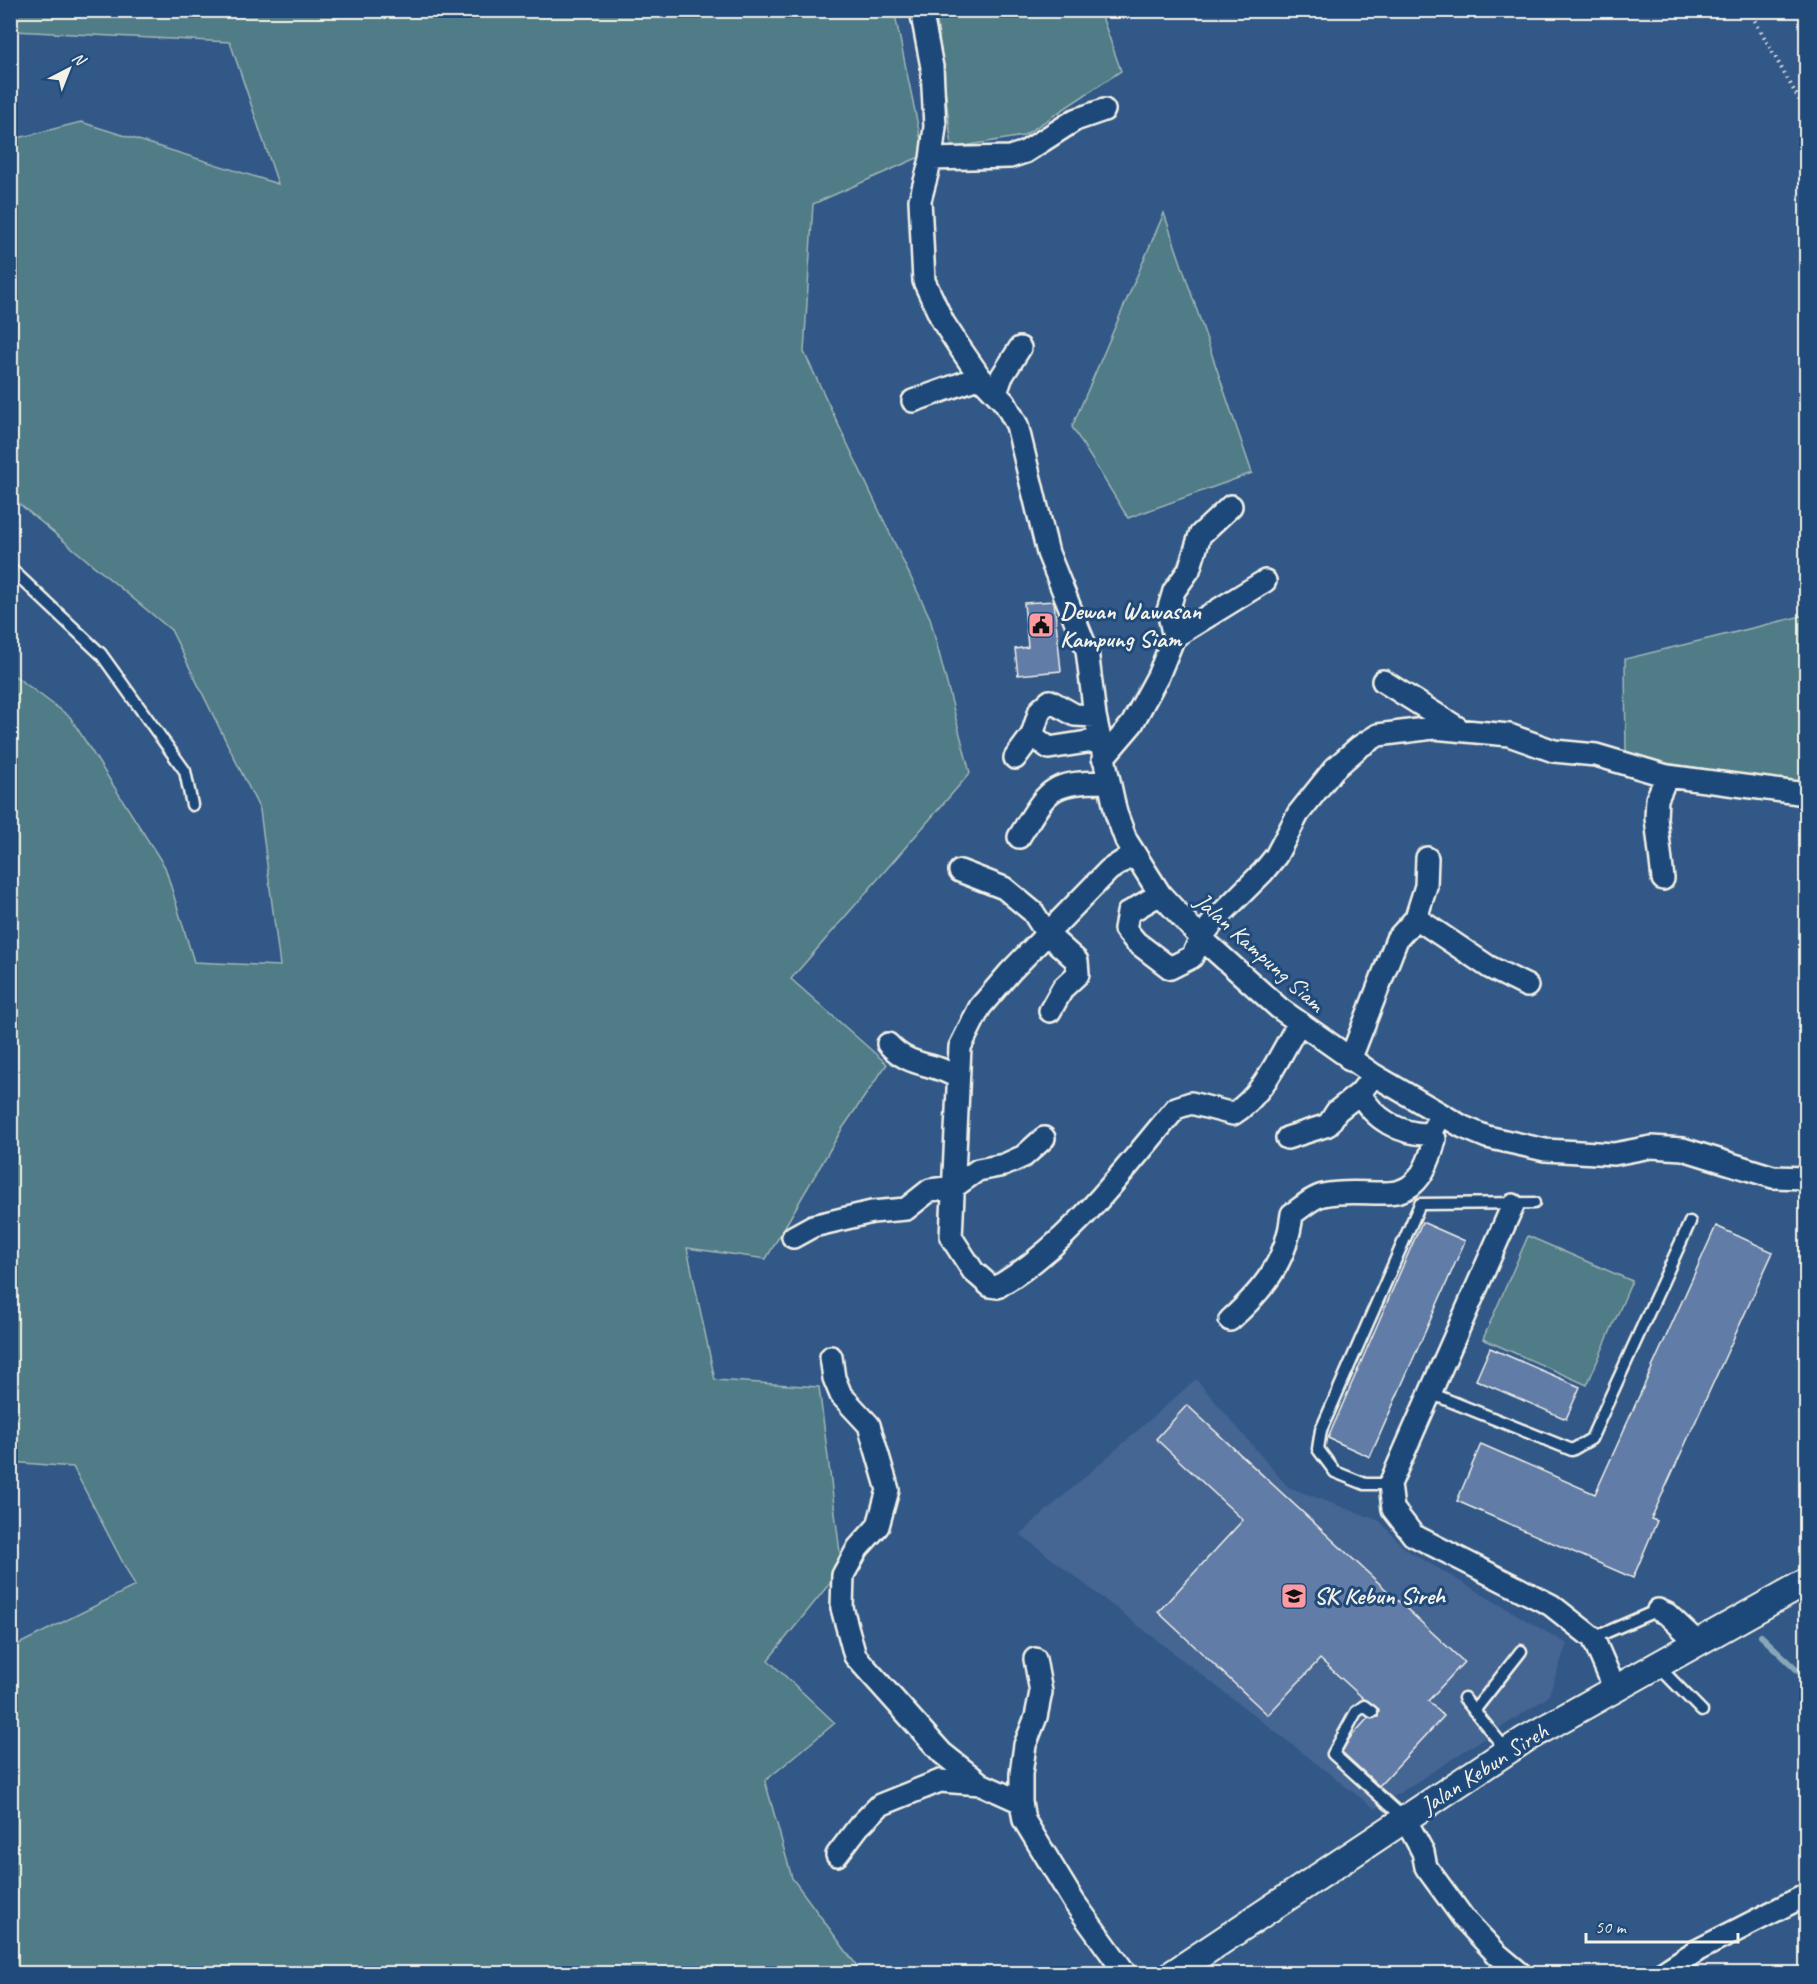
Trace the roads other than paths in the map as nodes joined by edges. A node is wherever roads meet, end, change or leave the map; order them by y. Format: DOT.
graph roads {
  1 [pos="921,10"];
  2 [pos="1104,110"];
  3 [pos="931,159"];
  4 [pos="1020,348"];
  5 [pos="980,377"];
  6 [pos="996,393"];
  7 [pos="913,401"];
  8 [pos="1231,506"];
  9 [pos="10,568"];
  10 [pos="1265,581"];
  11 [pos="1174,638"];
  12 [pos="1383,681"];
  13 [pos="1095,716"];
  14 [pos="1458,729"];
  15 [pos="1032,735"];
  16 [pos="1101,749"];
  17 [pos="1015,758"];
  18 [pos="1667,776"];
  19 [pos="1107,782"];
  20 [pos="1806,794"];
  21 [pos="192,805"];
  22 [pos="1019,837"];
  23 [pos="1134,854"];
  24 [pos="1427,858"];
  25 [pos="960,872"];
  26 [pos="1663,879"];
  27 [pos="1160,894"];
  28 [pos="1416,918"];
  29 [pos="1047,934"];
  30 [pos="1201,939"];
  31 [pos="1527,986"];
  32 [pos="1050,1011"];
  33 [pos="1299,1023"];
  34 [pos="888,1044"];
  35 [pos="1350,1060"];
  36 [pos="1374,1076"];
  37 [pos="958,1078"];
  38 [pos="1360,1094"];
  39 [pos="1435,1125"];
  40 [pos="1044,1138"];
  41 [pos="1287,1138"];
  42 [pos="1806,1178"];
  43 [pos="954,1187"];
  44 [pos="1534,1203"];
  45 [pos="1513,1205"];
  46 [pos="1690,1222"];
  47 [pos="793,1237"];
  48 [pos="1230,1320"];
  49 [pos="831,1357"];
  50 [pos="1430,1394"];
  51 [pos="1390,1484"];
  52 [pos="1806,1582"];
  53 [pos="1658,1610"];
  54 [pos="1593,1638"];
  55 [pos="1698,1643"];
  56 [pos="1521,1651"];
  57 [pos="1035,1659"];
  58 [pos="1658,1666"];
  59 [pos="1615,1689"];
  60 [pos="1464,1698"];
  61 [pos="1474,1711"];
  62 [pos="1702,1711"];
  63 [pos="1372,1712"];
  64 [pos="1507,1751"];
  65 [pos="981,1784"];
  66 [pos="1021,1802"];
  67 [pos="1405,1819"];
  68 [pos="837,1855"];
  69 [pos="1806,1895"];
  70 [pos="1126,1974"];
  71 [pos="1172,1974"];
  72 [pos="1521,1974"];
  73 [pos="1661,1974"];
  1 -- 3 [label="street, Jalan Kampung Siam"];
  2 -- 3 [label="street"];
  3 -- 5 [label="street, Jalan Kampung Siam"];
  4 -- 6 [label="street"];
  5 -- 6 [label="street, Jalan Kampung Siam"];
  5 -- 7 [label="street"];
  6 -- 13 [label="street, Jalan Kampung Siam"];
  8 -- 11 [label="street"];
  9 -- 21 [label="lane"];
  10 -- 11 [label="street"];
  11 -- 16 [label="street"];
  12 -- 14 [label="street"];
  13 -- 15 [label="street"];
  13 -- 16 [label="street, Jalan Kampung Siam"];
  14 -- 18 [label="street"];
  14 -- 30 [label="street"];
  15 -- 16 [label="street"];
  15 -- 17 [label="street"];
  16 -- 19 [label="street, Jalan Kampung Siam"];
  18 -- 20 [label="street"];
  18 -- 26 [label="street"];
  19 -- 22 [label="street"];
  19 -- 23 [label="street, Jalan Kampung Siam"];
  23 -- 27 [label="street, Jalan Kampung Siam"];
  23 -- 29 [label="street"];
  24 -- 28 [label="street"];
  25 -- 29 [label="street"];
  27 -- 30 [label="street, Jalan Kampung Siam"];
  27 -- 30 [label="street"];
  28 -- 31 [label="street"];
  28 -- 35 [label="street"];
  29 -- 32 [label="street"];
  29 -- 37 [label="street"];
  30 -- 33 [label="street, Jalan Kampung Siam"];
  33 -- 35 [label="street, Jalan Kampung Siam"];
  33 -- 43 [label="street"];
  34 -- 37 [label="street"];
  35 -- 36 [label="street, Jalan Kampung Siam"];
  36 -- 38 [label="street"];
  36 -- 39 [label="street, Jalan Kampung Siam"];
  37 -- 43 [label="street"];
  38 -- 39 [label="street"];
  38 -- 41 [label="street"];
  39 -- 42 [label="street, Jalan Kampung Siam"];
  39 -- 48 [label="street"];
  40 -- 43 [label="street"];
  43 -- 47 [label="street"];
  44 -- 45 [label="lane"];
  45 -- 50 [label="street"];
  45 -- 51 [label="lane"];
  46 -- 50 [label="lane"];
  49 -- 65 [label="street"];
  50 -- 51 [label="street"];
  51 -- 54 [label="street"];
  52 -- 55 [label="street, Jalan Kebun Sireh"];
  53 -- 54 [label="lane"];
  53 -- 55 [label="street"];
  54 -- 59 [label="street"];
  55 -- 58 [label="street, Jalan Kebun Sireh"];
  56 -- 61 [label="lane"];
  57 -- 66 [label="street"];
  58 -- 59 [label="street, Jalan Kebun Sireh"];
  58 -- 62 [label="lane"];
  59 -- 64 [label="street, Jalan Kebun Sireh"];
  60 -- 61 [label="lane"];
  61 -- 64 [label="lane"];
  63 -- 67 [label="lane"];
  64 -- 67 [label="street, Jalan Kebun Sireh"];
  65 -- 66 [label="street"];
  65 -- 68 [label="street"];
  66 -- 70 [label="street"];
  67 -- 71 [label="street, Jalan Kebun Sireh"];
  67 -- 72 [label="street"];
  69 -- 73 [label="street"];
}
